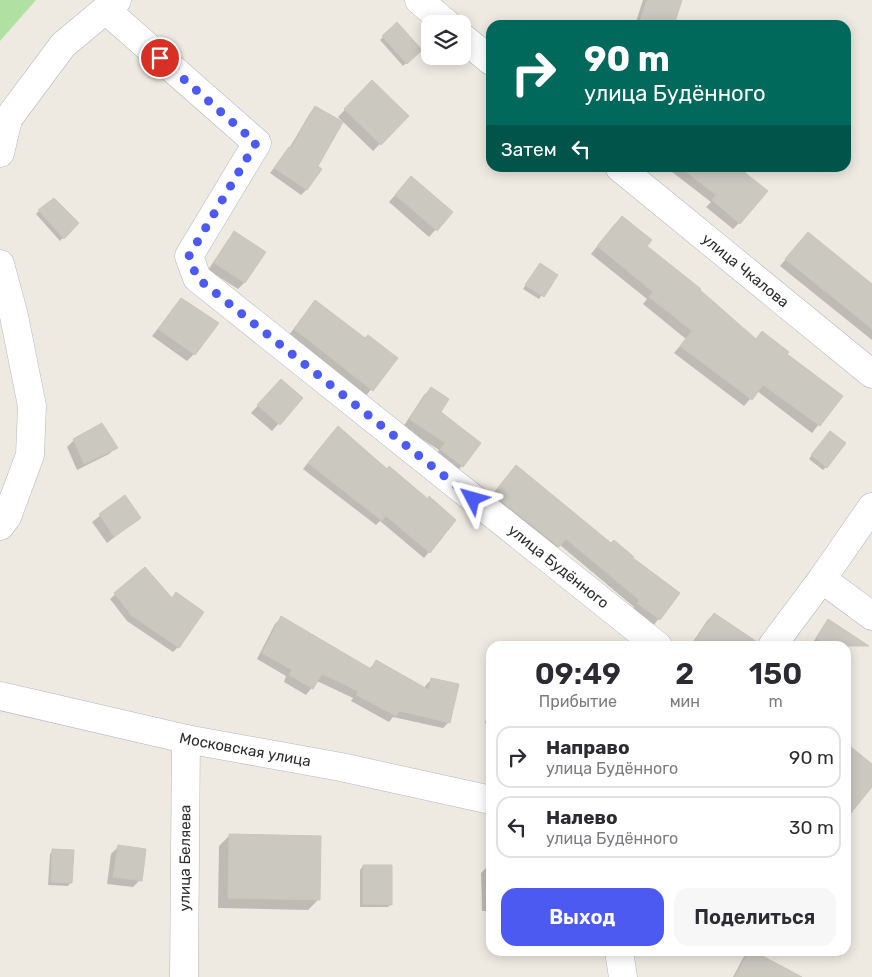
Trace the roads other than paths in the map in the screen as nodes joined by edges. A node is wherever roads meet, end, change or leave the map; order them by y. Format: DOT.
graph roads {
  1 [pos="419,0"];
  2 [pos="111,5"];
  3 [pos="436,15"];
  4 [pos="471,44"];
  5 [pos="486,57"];
  6 [pos="0,153"];
  7 [pos="625,172"];
  8 [pos="0,264"];
  9 [pos="872,374"];
  10 [pos="872,507"];
  11 [pos="0,526"];
  12 [pos="822,579"];
  13 [pos="872,616"];
  14 [pos="652,641"];
  15 [pos="776,641"];
  16 [pos="0,696"];
  17 [pos="186,739"];
  18 [pos="486,799"];
  19 [pos="620,956"];
  20 [pos="184,977"];
  21 [pos="623,977"];
  1 -- 3 [label="street"];
  2 -- 6 [label="street"];
  2 -- 14 [label="street, улица Будённого"];
  4 -- 5 [label="street"];
  7 -- 9 [label="street, улица Чкалова"];
  8 -- 11 [label="street"];
  10 -- 12 [label="street"];
  12 -- 13 [label="street"];
  12 -- 15 [label="street"];
  16 -- 17 [label="street, Московская улица"];
  17 -- 18 [label="street, Московская улица"];
  17 -- 20 [label="street, улица Беляева"];
  19 -- 21 [label="street"];
}
